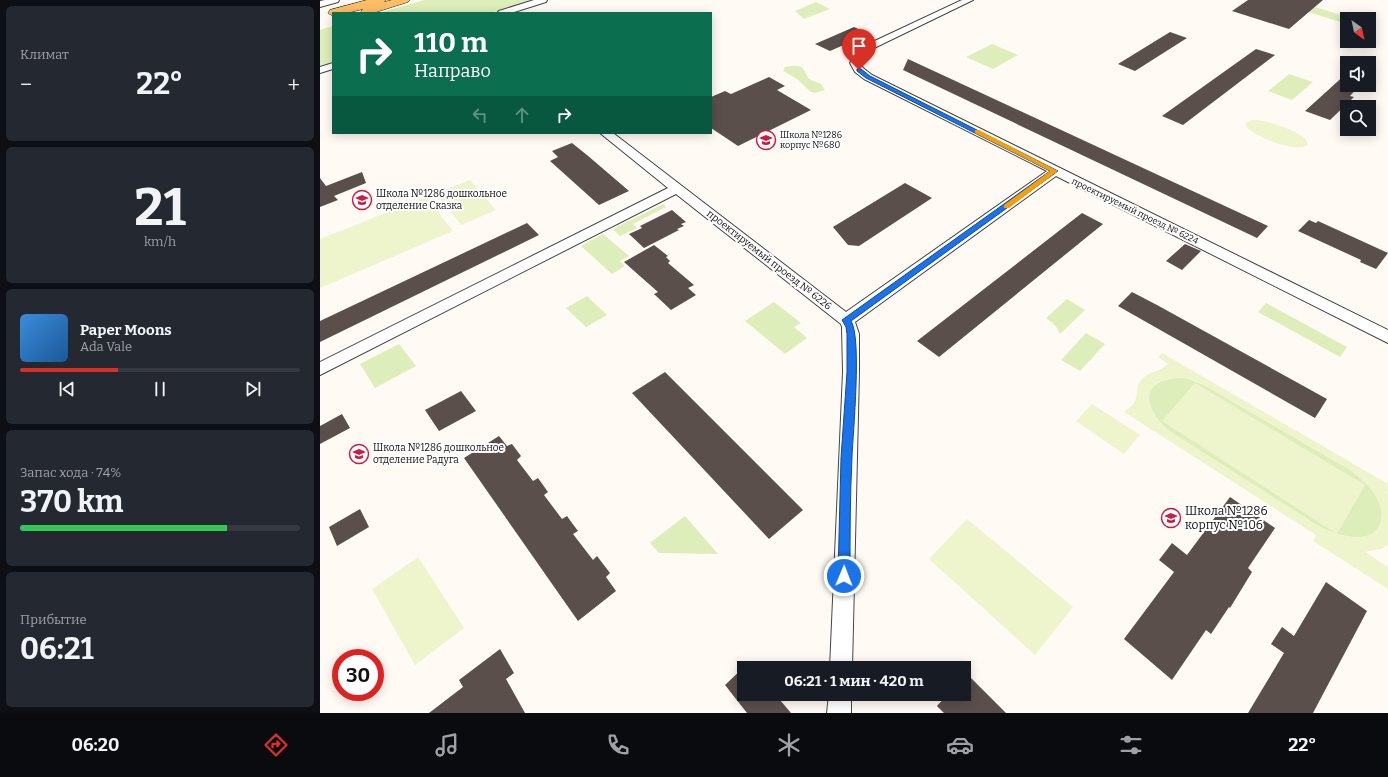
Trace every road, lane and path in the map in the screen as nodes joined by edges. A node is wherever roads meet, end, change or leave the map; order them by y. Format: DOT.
graph roads {
  1 [pos="335,0"];
  2 [pos="380,0"];
  3 [pos="404,0"];
  4 [pos="543,0"];
  5 [pos="969,0"];
  6 [pos="320,4"];
  7 [pos="344,12"];
  8 [pos="362,12"];
  9 [pos="505,12"];
  10 [pos="332,66"];
  11 [pos="320,70"];
  12 [pos="607,134"];
  13 [pos="1055,171"];
  14 [pos="677,188"];
  15 [pos="846,320"];
  16 [pos="1388,337"];
  17 [pos="320,369"];
  18 [pos="841,661"];
  19 [pos="840,701"];
  20 [pos="839,713"];
  1 -- 6 [label="street"];
  2 -- 7 [label="main road"];
  3 -- 8 [label="main road"];
  4 -- 9 [label="street"];
  5 -- 13 [label="street, проектируемый проезд № 6224"];
  10 -- 11 [label="street"];
  12 -- 14 [label="street, проектируемый проезд № 6226"];
  13 -- 15 [label="street"];
  13 -- 16 [label="street, проектируемый проезд № 6224"];
  14 -- 15 [label="street, проектируемый проезд № 6226"];
  14 -- 17 [label="street"];
  15 -- 18 [label="street"];
  19 -- 20 [label="street"];
}
